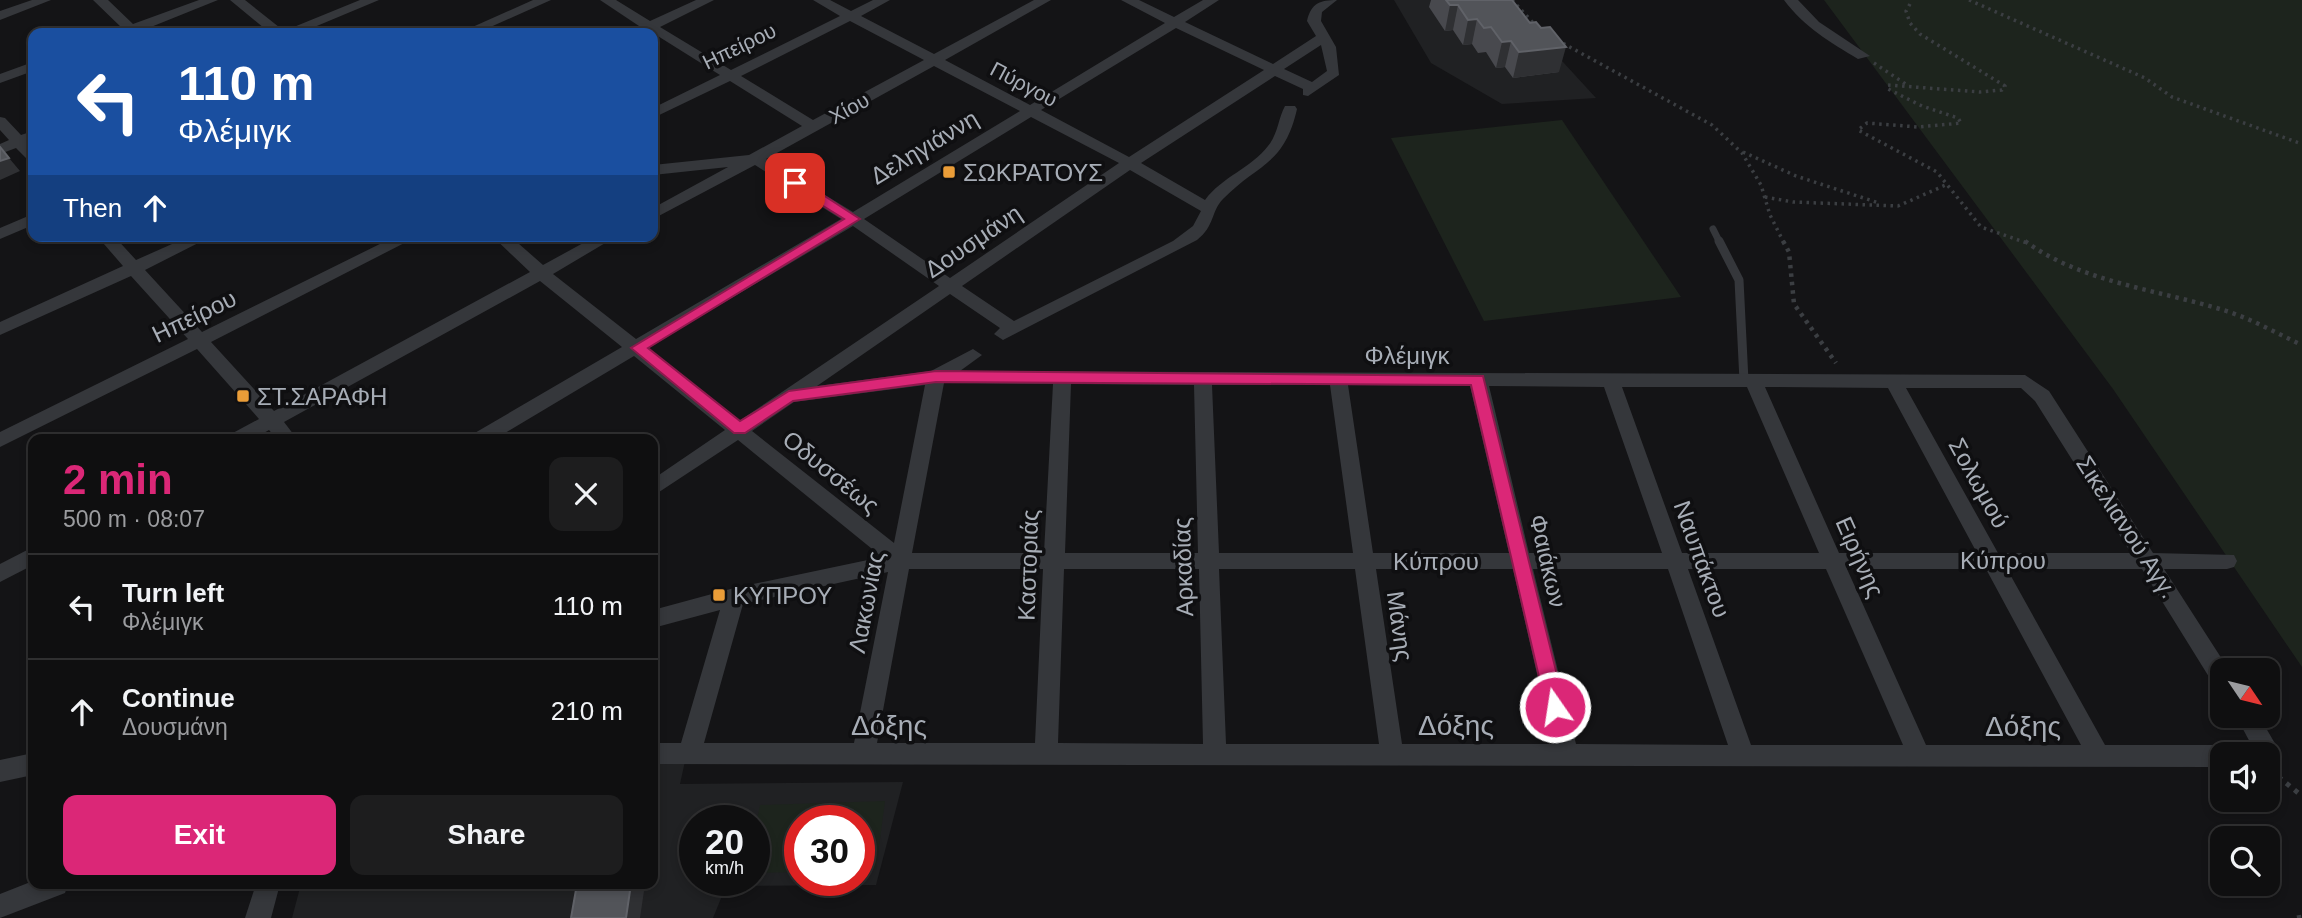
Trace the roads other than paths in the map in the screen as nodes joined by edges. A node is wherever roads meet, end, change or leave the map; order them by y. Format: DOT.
graph roads {
  1 [pos="44,0"];
  2 [pos="100,0"];
  3 [pos="211,0"];
  4 [pos="237,0"];
  5 [pos="372,0"];
  6 [pos="544,0"];
  7 [pos="607,0"];
  8 [pos="707,0"];
  9 [pos="820,0"];
  10 [pos="883,0"];
  11 [pos="1044,0"];
  12 [pos="1128,0"];
  13 [pos="1212,0"];
  14 [pos="1330,0"];
  15 [pos="1791,0"];
  16 [pos="852,15"];
  17 [pos="0,16"];
  18 [pos="1175,21"];
  19 [pos="123,28"];
  20 [pos="137,28"];
  21 [pos="272,28"];
  22 [pos="302,28"];
  23 [pos="478,28"];
  24 [pos="639,28"];
  25 [pos="645,28"];
  26 [pos="658,38"];
  27 [pos="1323,38"];
  28 [pos="1863,56"];
  29 [pos="936,60"];
  30 [pos="1274,67"];
  31 [pos="28,68"];
  32 [pos="732,75"];
  33 [pos="0,79"];
  34 [pos="1290,109"];
  35 [pos="658,112"];
  36 [pos="1029,112"];
  37 [pos="0,121"];
  38 [pos="814,127"];
  39 [pos="28,137"];
  40 [pos="18,141"];
  41 [pos="0,149"];
  42 [pos="28,152"];
  43 [pos="757,159"];
  44 [pos="1130,163"];
  45 [pos="658,169"];
  46 [pos="1207,208"];
  47 [pos="658,211"];
  48 [pos="853,219"];
  49 [pos="28,221"];
  50 [pos="1713,229"];
  51 [pos="0,234"];
  52 [pos="110,242"];
  53 [pos="191,242"];
  54 [pos="398,242"];
  55 [pos="507,242"];
  56 [pos="598,242"];
  57 [pos="133,268"];
  58 [pos="540,272"];
  59 [pos="952,285"];
  60 [pos="0,329"];
  61 [pos="199,340"];
  62 [pos="638,348"];
  63 [pos="973,355"];
  64 [pos="936,377"];
  65 [pos="1062,377"];
  66 [pos="1203,378"];
  67 [pos="1338,379"];
  68 [pos="1478,379"];
  69 [pos="1611,380"];
  70 [pos="1749,381"];
  71 [pos="1894,382"];
  72 [pos="2025,382"];
  73 [pos="789,396"];
  74 [pos="271,420"];
  75 [pos="740,429"];
  76 [pos="246,434"];
  77 [pos="284,434"];
  78 [pos="489,434"];
  79 [pos="0,440"];
  80 [pos="658,486"];
  81 [pos="28,558"];
  82 [pos="1833,560"];
  83 [pos="1992,560"];
  84 [pos="2148,560"];
  85 [pos="902,561"];
  86 [pos="1054,561"];
  87 [pos="1209,561"];
  88 [pos="1364,561"];
  89 [pos="1521,561"];
  90 [pos="1675,561"];
  91 [pos="2227,561"];
  92 [pos="0,574"];
  93 [pos="734,597"];
  94 [pos="658,618"];
  95 [pos="2210,659"];
  96 [pos="658,753"];
  97 [pos="690,754"];
  98 [pos="863,754"];
  99 [pos="1046,755"];
  100 [pos="1215,755"];
  101 [pos="1392,755"];
  102 [pos="1567,755"];
  103 [pos="1744,756"];
  104 [pos="1919,756"];
  105 [pos="2099,756"];
  106 [pos="2210,756"];
  107 [pos="28,765"];
  108 [pos="0,771"];
  109 [pos="43,889"];
  110 [pos="267,889"];
  111 [pos="0,906"];
  112 [pos="258,918"];
  1 -- 17 [label="street"];
  2 -- 19 [label="street"];
  3 -- 20 [label="street"];
  4 -- 21 [label="street"];
  5 -- 22 [label="street"];
  6 -- 23 [label="street"];
  7 -- 24 [label="street"];
  8 -- 25 [label="street"];
  9 -- 16 [label="street, Πύργου"];
  10 -- 16 [label="street, Ηπείρου"];
  11 -- 29 [label="street, Χίου"];
  12 -- 18 [label="street"];
  13 -- 18 [label="street, Δεληγιάννη"];
  14 -- 27 [label="street"];
  15 -- 28 [label="street"];
  16 -- 29 [label="street, Πύργου"];
  16 -- 32 [label="street, Ηπείρου"];
  18 -- 30 [label="street"];
  18 -- 36 [label="street, Δεληγιάννη"];
  26 -- 32 [label="street"];
  27 -- 30 [label="street, Δουσμάνη"];
  27 -- 30 [label="street"];
  29 -- 36 [label="street, Πύργου"];
  29 -- 38 [label="street, Χίου"];
  30 -- 44 [label="street, Δουσμάνη"];
  31 -- 33 [label="street"];
  32 -- 35 [label="street, Ηπείρου"];
  32 -- 38 [label="street"];
  34 -- 46 [label="street"];
  36 -- 44 [label="street, Πύργου"];
  36 -- 48 [label="street, Δεληγιάννη"];
  37 -- 40 [label="street"];
  38 -- 43 [label="street, Χίου"];
  39 -- 40 [label="street"];
  40 -- 41 [label="street"];
  40 -- 42 [label="street"];
  43 -- 45 [label="street"];
  43 -- 47 [label="street, Χίου"];
  43 -- 48 [label="street"];
  44 -- 46 [label="street, Πύργου"];
  44 -- 59 [label="street, Δουσμάνη"];
  46 -- 59 [label="street"];
  48 -- 59 [label="street"];
  48 -- 62 [label="street, Δεληγιάννη"];
  49 -- 51 [label="street"];
  50 -- 70 [label="lane"];
  52 -- 57 [label="street"];
  53 -- 57 [label="street"];
  54 -- 61 [label="street, Ηπείρου"];
  55 -- 58 [label="street, Οδυσσέως"];
  56 -- 58 [label="street"];
  57 -- 60 [label="street"];
  57 -- 61 [label="street"];
  58 -- 62 [label="street, Οδυσσέως"];
  58 -- 74 [label="street"];
  59 -- 73 [label="street, Δουσμάνη"];
  61 -- 74 [label="street"];
  61 -- 79 [label="street, Ηπείρου"];
  62 -- 75 [label="street, Οδυσσέως"];
  62 -- 78 [label="street, Δεληγιάννη"];
  63 -- 64 [label="street"];
  64 -- 65 [label="street, Φλέμιγκ"];
  64 -- 73 [label="street, Φλέμιγκ"];
  64 -- 85 [label="street, Λακωνίας"];
  65 -- 66 [label="street, Φλέμιγκ"];
  65 -- 86 [label="street, Καστοριάς"];
  66 -- 67 [label="street, Φλέμιγκ"];
  66 -- 87 [label="street, Αρκαδίας"];
  67 -- 68 [label="street, Φλέμιγκ"];
  67 -- 88 [label="street, Μάνης"];
  68 -- 69 [label="street, Φλέμιγκ"];
  68 -- 89 [label="street, Φαιάκων"];
  69 -- 70 [label="street, Φλέμιγκ"];
  69 -- 90 [label="street, Ναυπάκτου"];
  70 -- 71 [label="street, Φλέμιγκ"];
  70 -- 82 [label="street, Ειρήνης"];
  71 -- 72 [label="street, Φλέμιγκ"];
  71 -- 83 [label="street, Σολωμού"];
  72 -- 84 [label="street, Σικελιανού Αγγ."];
  73 -- 75 [label="street, Δουσμάνη"];
  74 -- 76 [label="street"];
  74 -- 77 [label="street"];
  75 -- 80 [label="street, Δουσμάνη"];
  75 -- 85 [label="street, Οδυσσέως"];
  81 -- 92 [label="street"];
  82 -- 83 [label="street, Κύπρου"];
  82 -- 90 [label="street, Κύπρου"];
  82 -- 104 [label="street, Ειρήνης"];
  83 -- 84 [label="street, Κύπρου"];
  83 -- 105 [label="street, Σολωμού"];
  84 -- 91 [label="street, Κύπρου"];
  84 -- 95 [label="street, Σικελιανού Αγγ."];
  85 -- 86 [label="street, Κύπρου"];
  85 -- 93 [label="street, Κύπρου"];
  85 -- 98 [label="street, Λακωνίας"];
  86 -- 87 [label="street, Κύπρου"];
  86 -- 99 [label="street, Καστοριάς"];
  87 -- 88 [label="street, Κύπρου"];
  87 -- 100 [label="street, Αρκαδίας"];
  88 -- 89 [label="street, Κύπρου"];
  88 -- 101 [label="street, Μάνης"];
  89 -- 90 [label="street, Κύπρου"];
  89 -- 102 [label="street, Φαιάκων"];
  90 -- 103 [label="street, Ναυπάκτου"];
  93 -- 94 [label="street, Κύπρου"];
  93 -- 97 [label="street"];
  96 -- 97 [label="street, Δόξης"];
  97 -- 98 [label="street, Δόξης"];
  98 -- 99 [label="street, Δόξης"];
  99 -- 100 [label="street, Δόξης"];
  100 -- 101 [label="street, Δόξης"];
  101 -- 102 [label="street, Δόξης"];
  102 -- 103 [label="street, Δόξης"];
  103 -- 104 [label="street, Δόξης"];
  104 -- 105 [label="street, Δόξης"];
  105 -- 106 [label="street, Δόξης"];
  107 -- 108 [label="street"];
  109 -- 111 [label="street"];
  110 -- 112 [label="street"];
}
